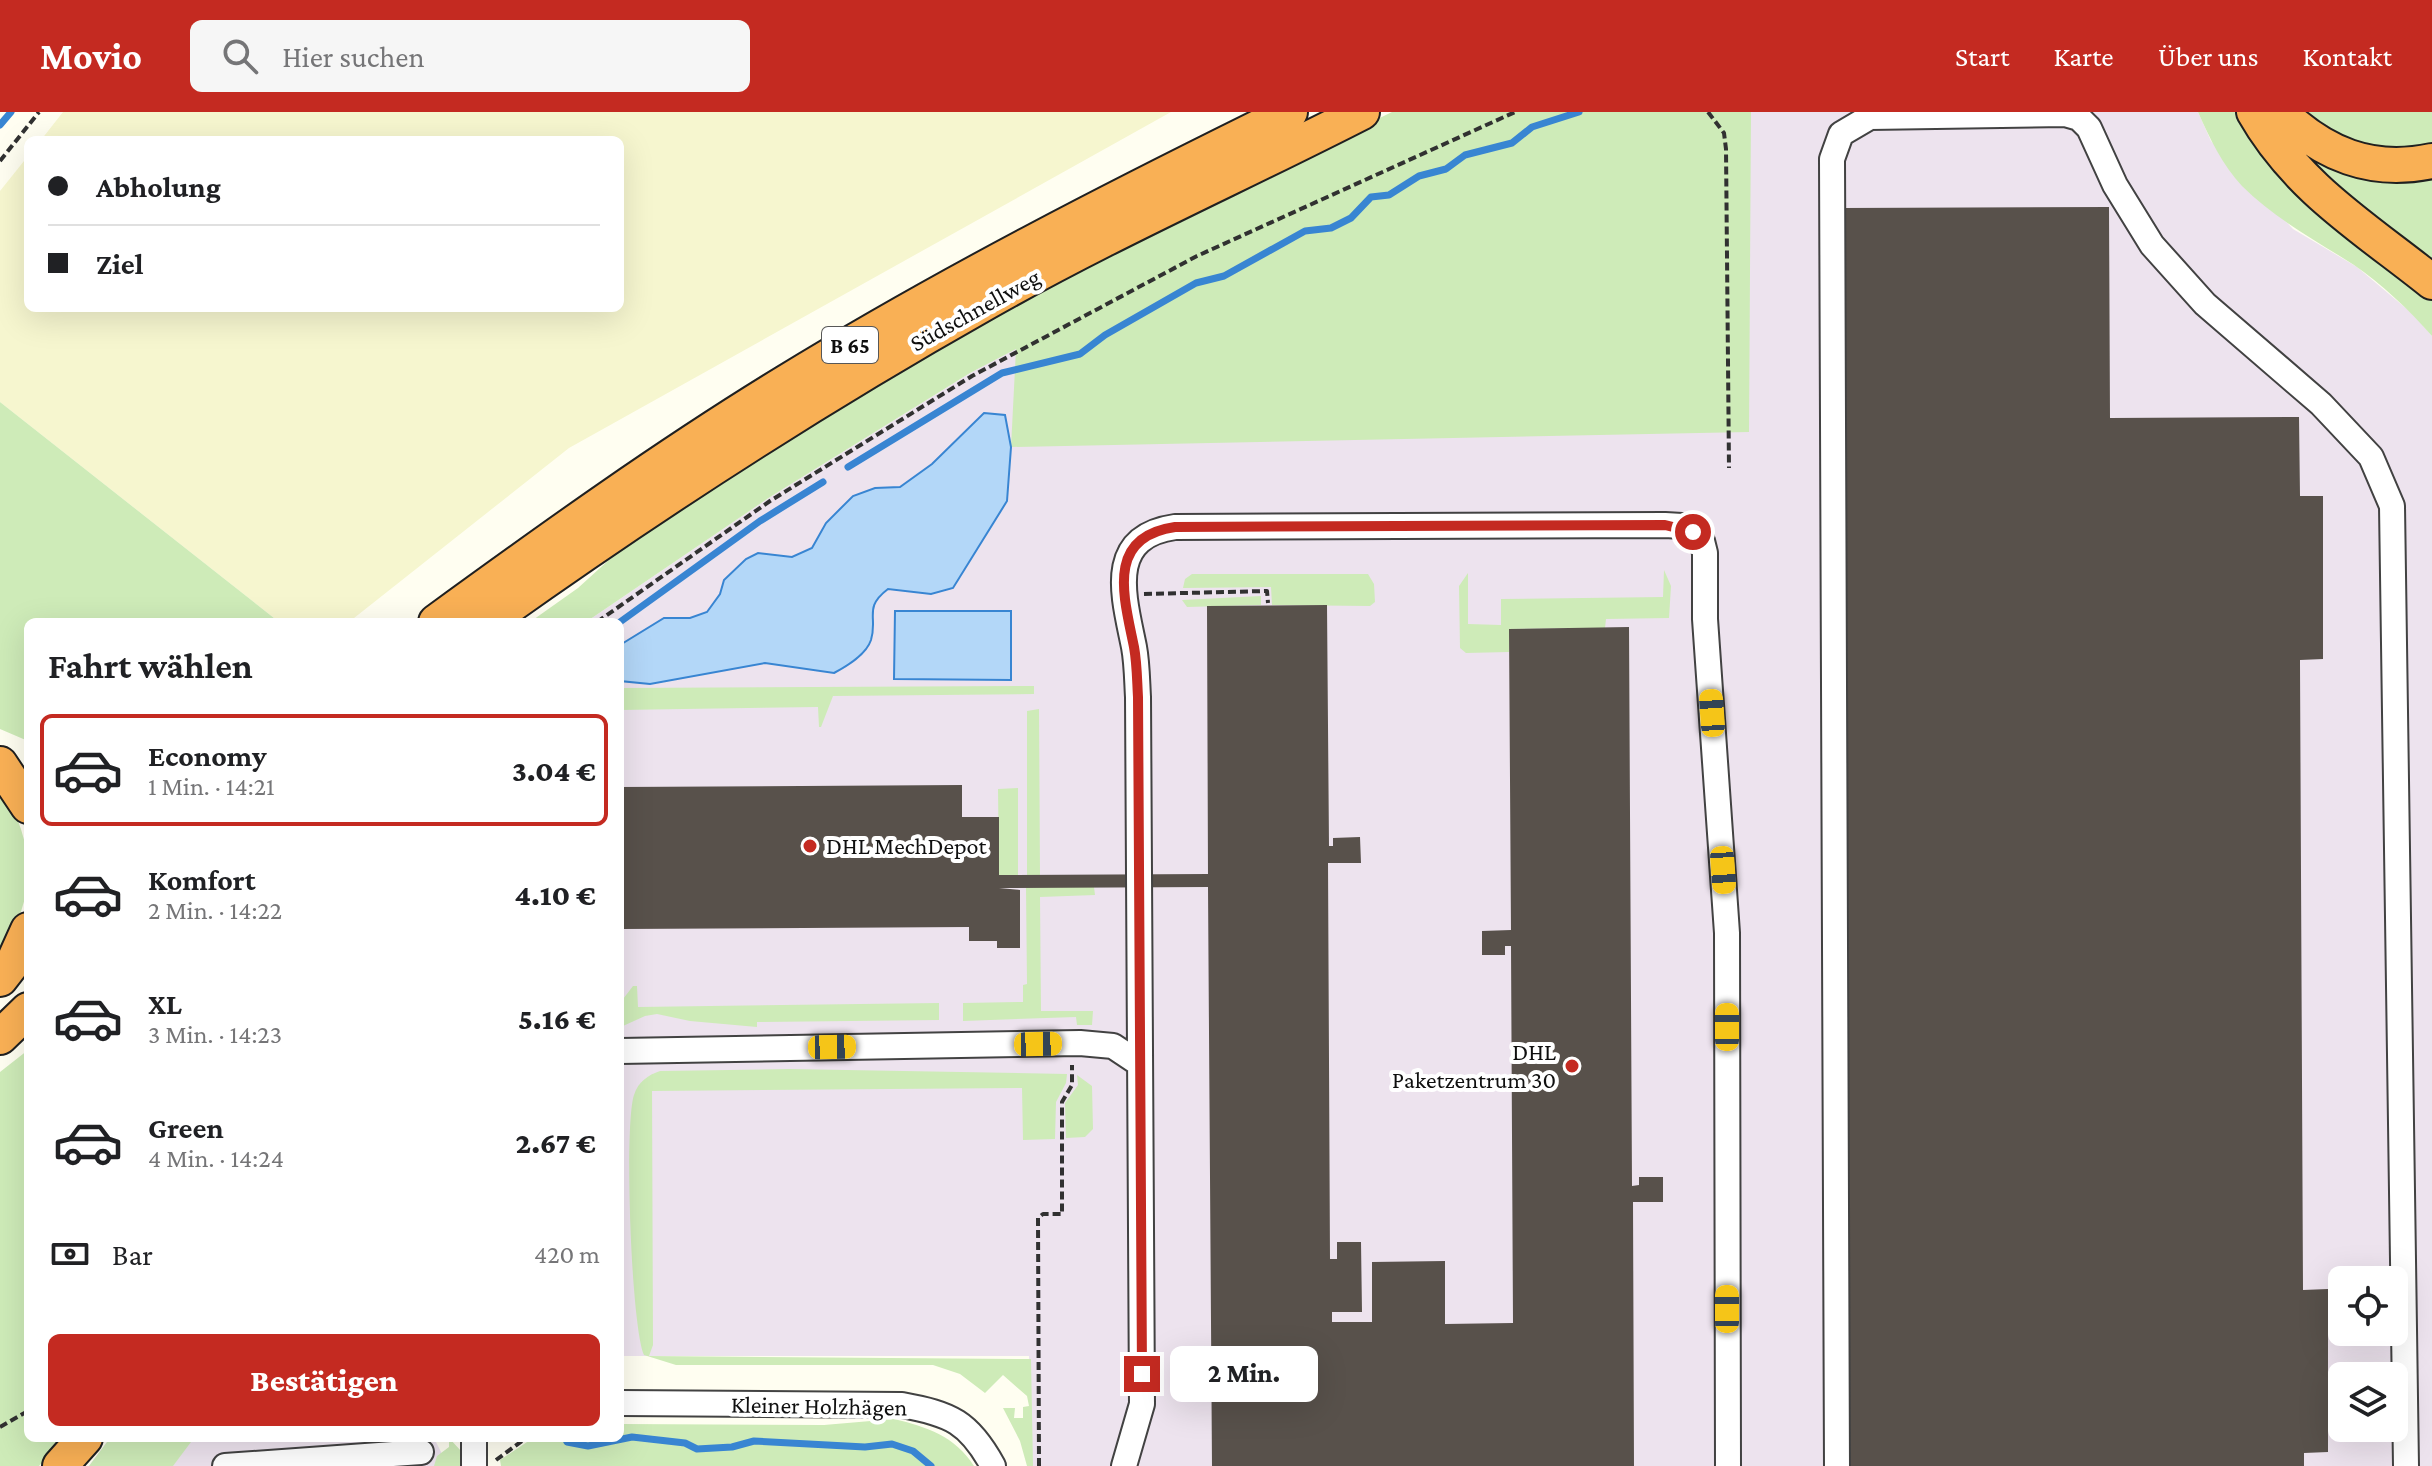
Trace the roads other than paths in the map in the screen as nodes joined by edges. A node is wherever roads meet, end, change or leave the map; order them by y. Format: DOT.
graph roads {
  1 [pos="1290,112"];
  2 [pos="1362,112"];
  3 [pos="2254,112"];
  4 [pos="2280,112"];
  5 [pos="2432,161"];
  6 [pos="2432,282"];
  7 [pos="441,618"];
  8 [pos="493,618"];
  9 [pos="0,745"];
  10 [pos="24,754"];
  11 [pos="0,764"];
  12 [pos="24,800"];
  13 [pos="24,939"];
  14 [pos="24,971"];
  15 [pos="0,979"];
  16 [pos="0,993"];
  17 [pos="24,1014"];
  18 [pos="0,1037"];
  19 [pos="24,1041"];
  20 [pos="624,1051"];
  21 [pos="0,1056"];
  22 [pos="1140,1064"];
  23 [pos="624,1403"];
  24 [pos="474,1442"];
  25 [pos="423,1452"];
  26 [pos="225,1466"];
  27 [pos="474,1466"];
  28 [pos="993,1466"];
  29 [pos="1124,1466"];
  30 [pos="1728,1466"];
  31 [pos="1837,1466"];
  32 [pos="2405,1466"];
  1 -- 7 [label="highway, Südschnellweg / B 65"];
  2 -- 8 [label="highway, Südschnellweg / B 65"];
  3 -- 6 [label="highway"];
  4 -- 5 [label="highway"];
  9 -- 10 [label="highway"];
  11 -- 12 [label="highway"];
  13 -- 15 [label="highway"];
  14 -- 16 [label="highway"];
  17 -- 18 [label="highway"];
  19 -- 21 [label="highway"];
  20 -- 22 [label="street"];
  22 -- 29 [label="street"];
  22 -- 30 [label="street"];
  23 -- 28 [label="street, Kleiner Holzhägen"];
  24 -- 27 [label="street"];
  25 -- 26 [label="street"];
  31 -- 32 [label="street"];
}
